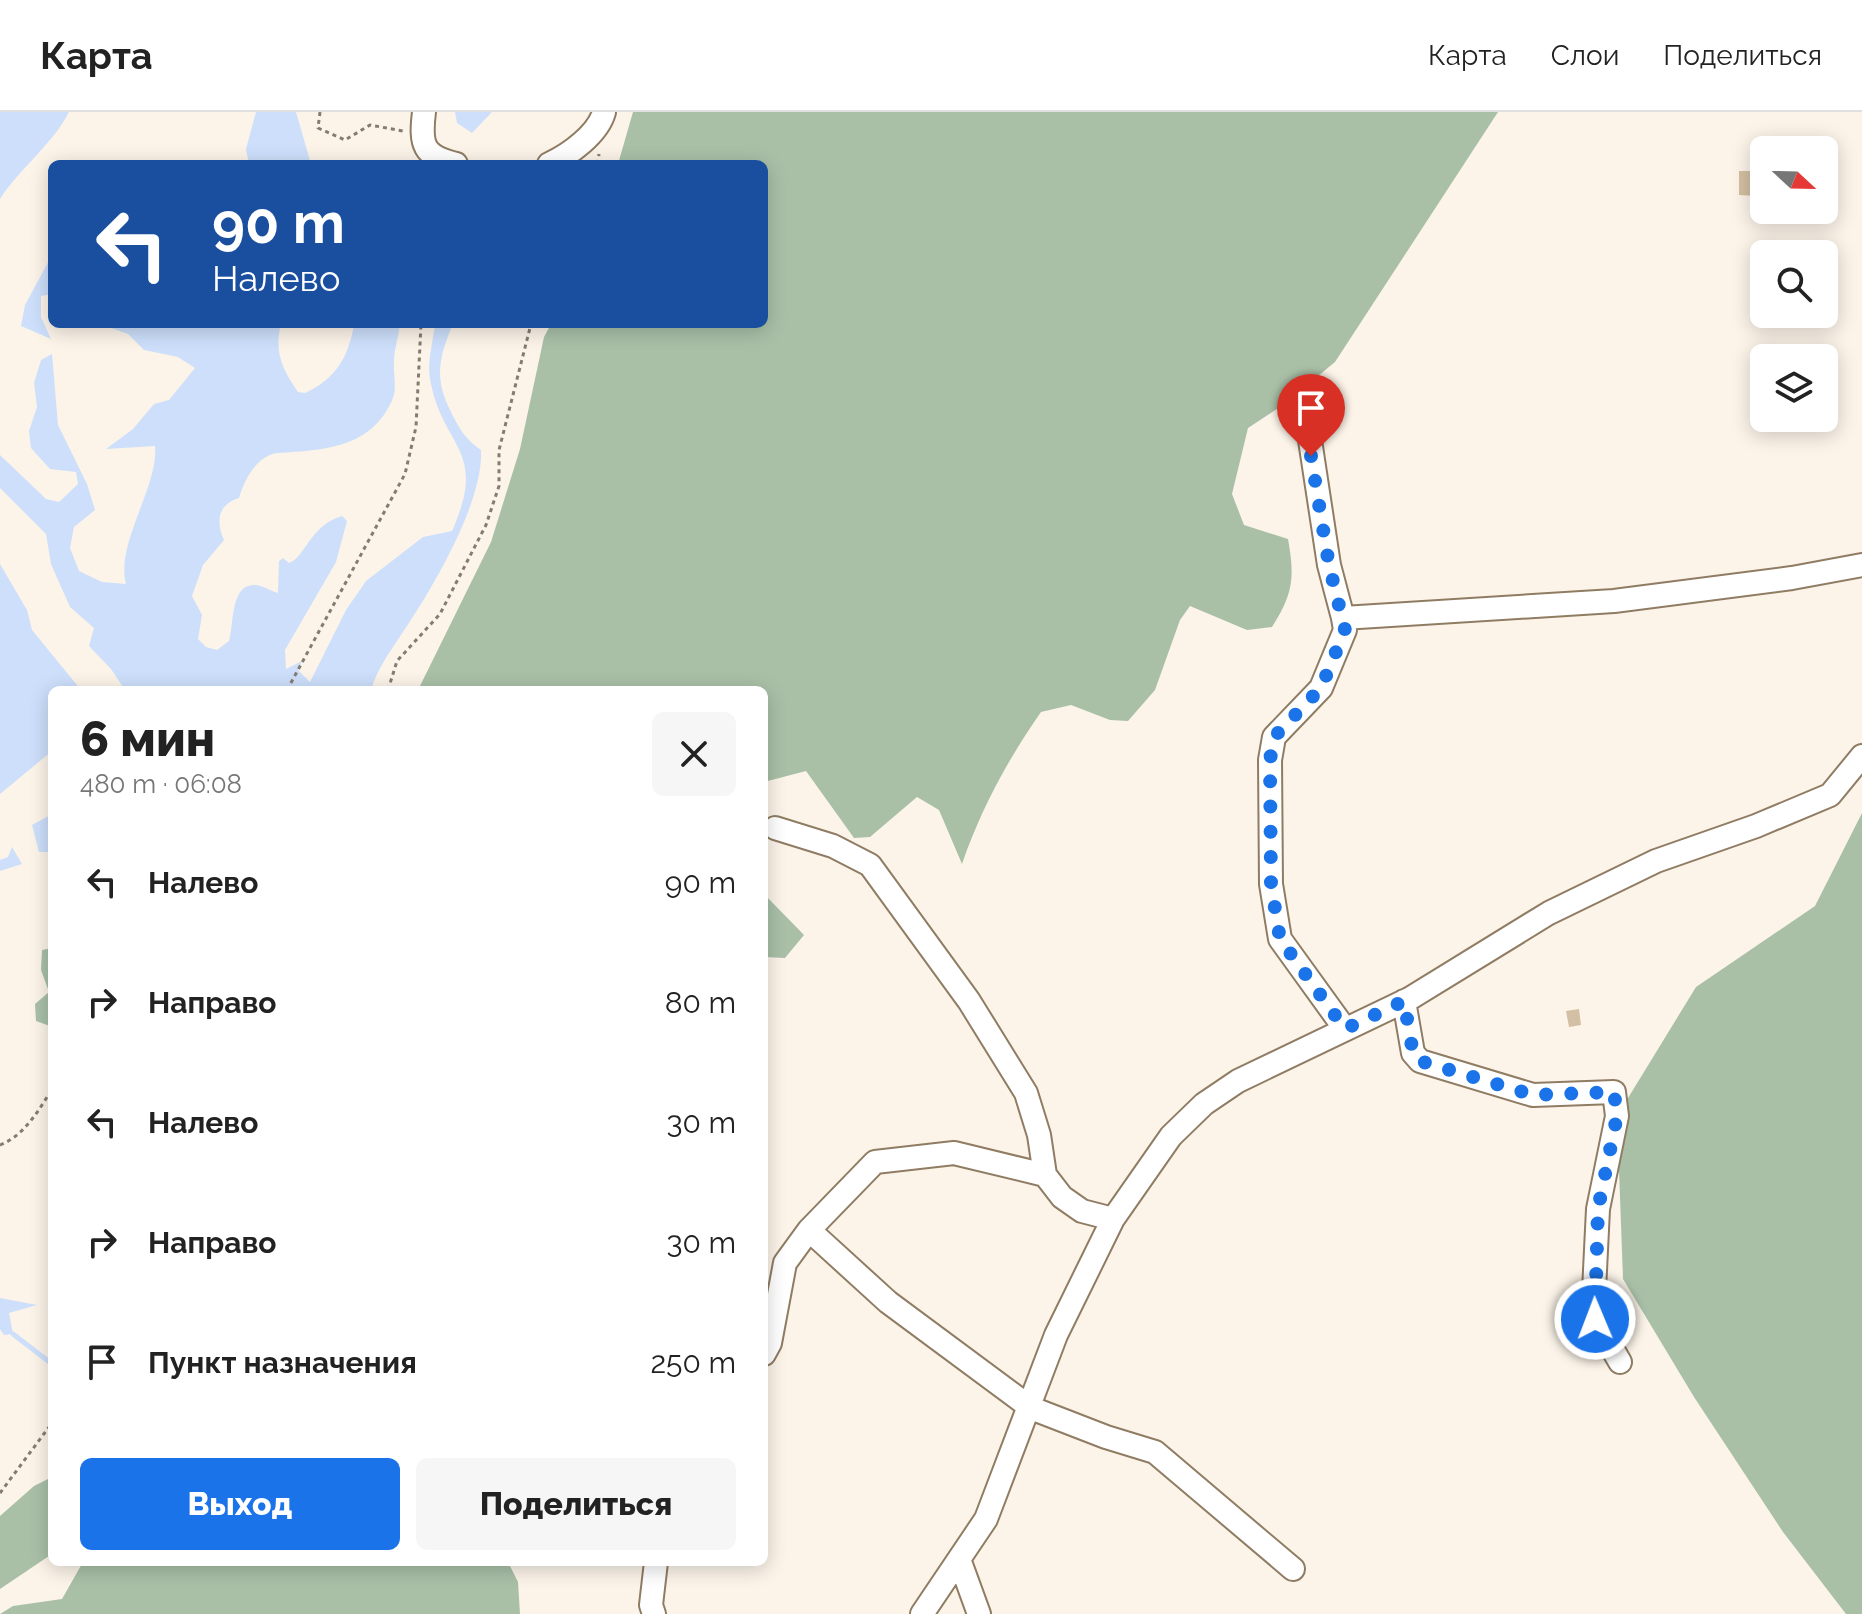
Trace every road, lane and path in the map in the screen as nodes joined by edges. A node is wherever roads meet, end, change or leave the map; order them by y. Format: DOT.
graph roads {
  1 [pos="320,112"];
  2 [pos="604,112"];
  3 [pos="423,123"];
  4 [pos="439,160"];
  5 [pos="557,160"];
  6 [pos="421,328"];
  7 [pos="530,328"];
  8 [pos="1308,427"];
  9 [pos="1862,565"];
  10 [pos="1343,618"];
  11 [pos="289,686"];
  12 [pos="389,686"];
  13 [pos="1862,756"];
  14 [pos="775,828"];
  15 [pos="1404,1001"];
  16 [pos="1345,1029"];
  17 [pos="48,1096"];
  18 [pos="0,1145"];
  19 [pos="1045,1175"];
  20 [pos="1113,1219"];
  21 [pos="809,1230"];
  22 [pos="768,1347"];
  23 [pos="1620,1362"];
  24 [pos="1031,1408"];
  25 [pos="48,1428"];
  26 [pos="0,1493"];
  27 [pos="959,1559"];
  28 [pos="656,1566"];
  29 [pos="1293,1569"];
  30 [pos="654,1614"];
  31 [pos="922,1614"];
  32 [pos="979,1614"];
  1 -- 3 [label="path"];
  2 -- 5 [label="lane"];
  3 -- 4 [label="lane"];
  6 -- 11 [label="path"];
  7 -- 12 [label="path"];
  8 -- 10 [label="lane"];
  9 -- 10 [label="lane"];
  10 -- 16 [label="lane"];
  13 -- 15 [label="lane"];
  14 -- 19 [label="lane"];
  15 -- 16 [label="lane"];
  15 -- 23 [label="lane"];
  16 -- 20 [label="lane"];
  17 -- 18 [label="path"];
  19 -- 20 [label="lane"];
  19 -- 21 [label="lane"];
  20 -- 24 [label="lane"];
  21 -- 22 [label="lane"];
  21 -- 24 [label="lane"];
  24 -- 27 [label="lane"];
  24 -- 29 [label="lane"];
  25 -- 26 [label="path"];
  27 -- 31 [label="lane"];
  27 -- 32 [label="lane"];
  28 -- 30 [label="lane"];
}
